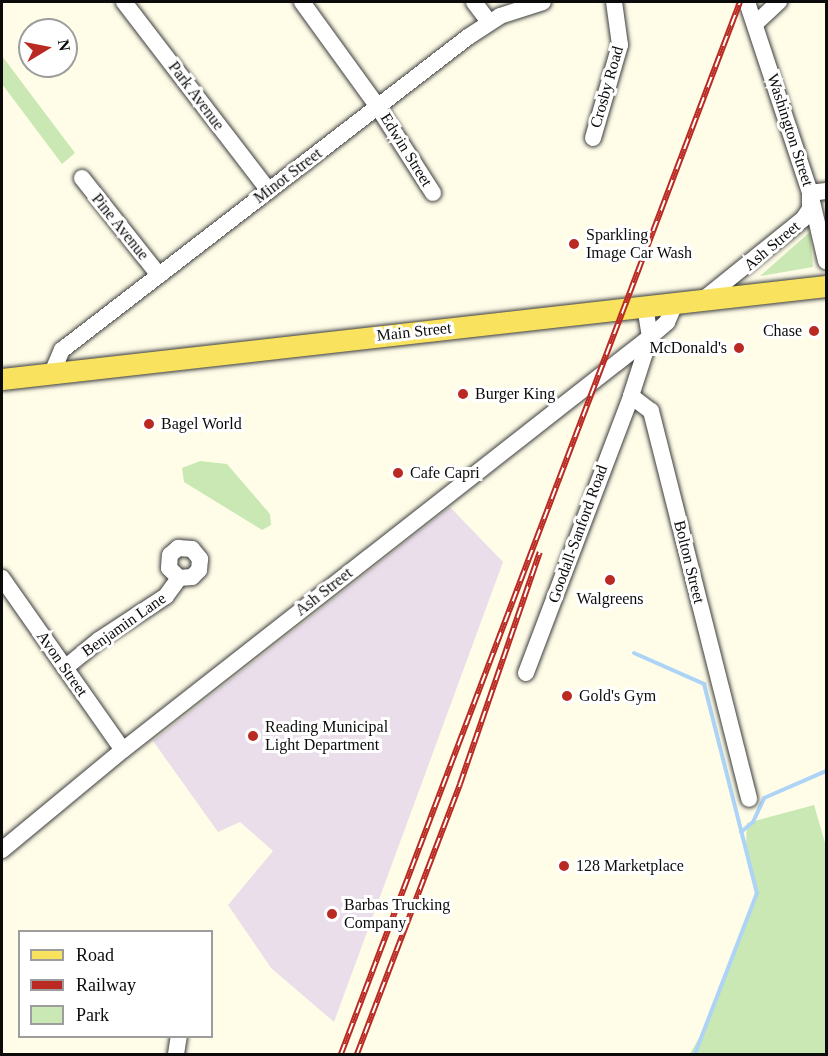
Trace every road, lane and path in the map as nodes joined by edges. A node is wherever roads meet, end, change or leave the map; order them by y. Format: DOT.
graph roads {
  1 [pos="124,2"];
  2 [pos="302,2"];
  3 [pos="474,2"];
  4 [pos="543,2"];
  5 [pos="615,2"];
  6 [pos="747,2"];
  7 [pos="779,2"];
  8 [pos="489,22"];
  9 [pos="756,24"];
  10 [pos="378,107"];
  11 [pos="593,138"];
  12 [pos="82,178"];
  13 [pos="269,190"];
  14 [pos="818,192"];
  15 [pos="433,193"];
  16 [pos="826,261"];
  17 [pos="159,275"];
  18 [pos="826,286"];
  19 [pos="704,299"];
  20 [pos="676,302"];
  21 [pos="645,306"];
  22 [pos="650,337"];
  23 [pos="52,373"];
  24 [pos="2,379"];
  25 [pos="631,396"];
  26 [pos="2,578"];
  27 [pos="178,578"];
  28 [pos="65,668"];
  29 [pos="526,673"];
  30 [pos="123,750"];
  31 [pos="749,799"];
  32 [pos="2,850"];
  33 [pos="179,1038"];
  34 [pos="176,1054"];
  1 -- 13 [label="street, Park Avenue"];
  2 -- 10 [label="street, Edwin Street"];
  3 -- 8 [label="street"];
  4 -- 8 [label="street, Minot Street"];
  5 -- 11 [label="street, Crosby Road"];
  6 -- 9 [label="street, Washington Street"];
  7 -- 9 [label="street"];
  8 -- 10 [label="street, Minot Street"];
  9 -- 14 [label="street, Washington Street"];
  10 -- 13 [label="street, Minot Street"];
  10 -- 15 [label="street, Edwin Street"];
  12 -- 17 [label="street, Pine Avenue"];
  13 -- 17 [label="street, Minot Street"];
  14 -- 16 [label="street, Washington Street"];
  14 -- 19 [label="street, Ash Street"];
  17 -- 23 [label="street, Minot Street"];
  18 -- 19 [label="main road, Main Street"];
  19 -- 20 [label="main road, Main Street"];
  20 -- 21 [label="main road, Main Street"];
  20 -- 22 [label="street, Ash Street"];
  21 -- 22 [label="street"];
  21 -- 23 [label="main road, Main Street"];
  22 -- 25 [label="street"];
  22 -- 30 [label="street, Ash Street"];
  23 -- 24 [label="main road, Main Street"];
  25 -- 29 [label="street, Goodall-Sanford Road"];
  25 -- 31 [label="street, Bolton Street"];
  26 -- 28 [label="street, Avon Street"];
  27 -- 28 [label="street, Benjamin Lane"];
  28 -- 30 [label="street, Avon Street"];
  30 -- 32 [label="street, Ash Street"];
  33 -- 34 [label="street"];
}
